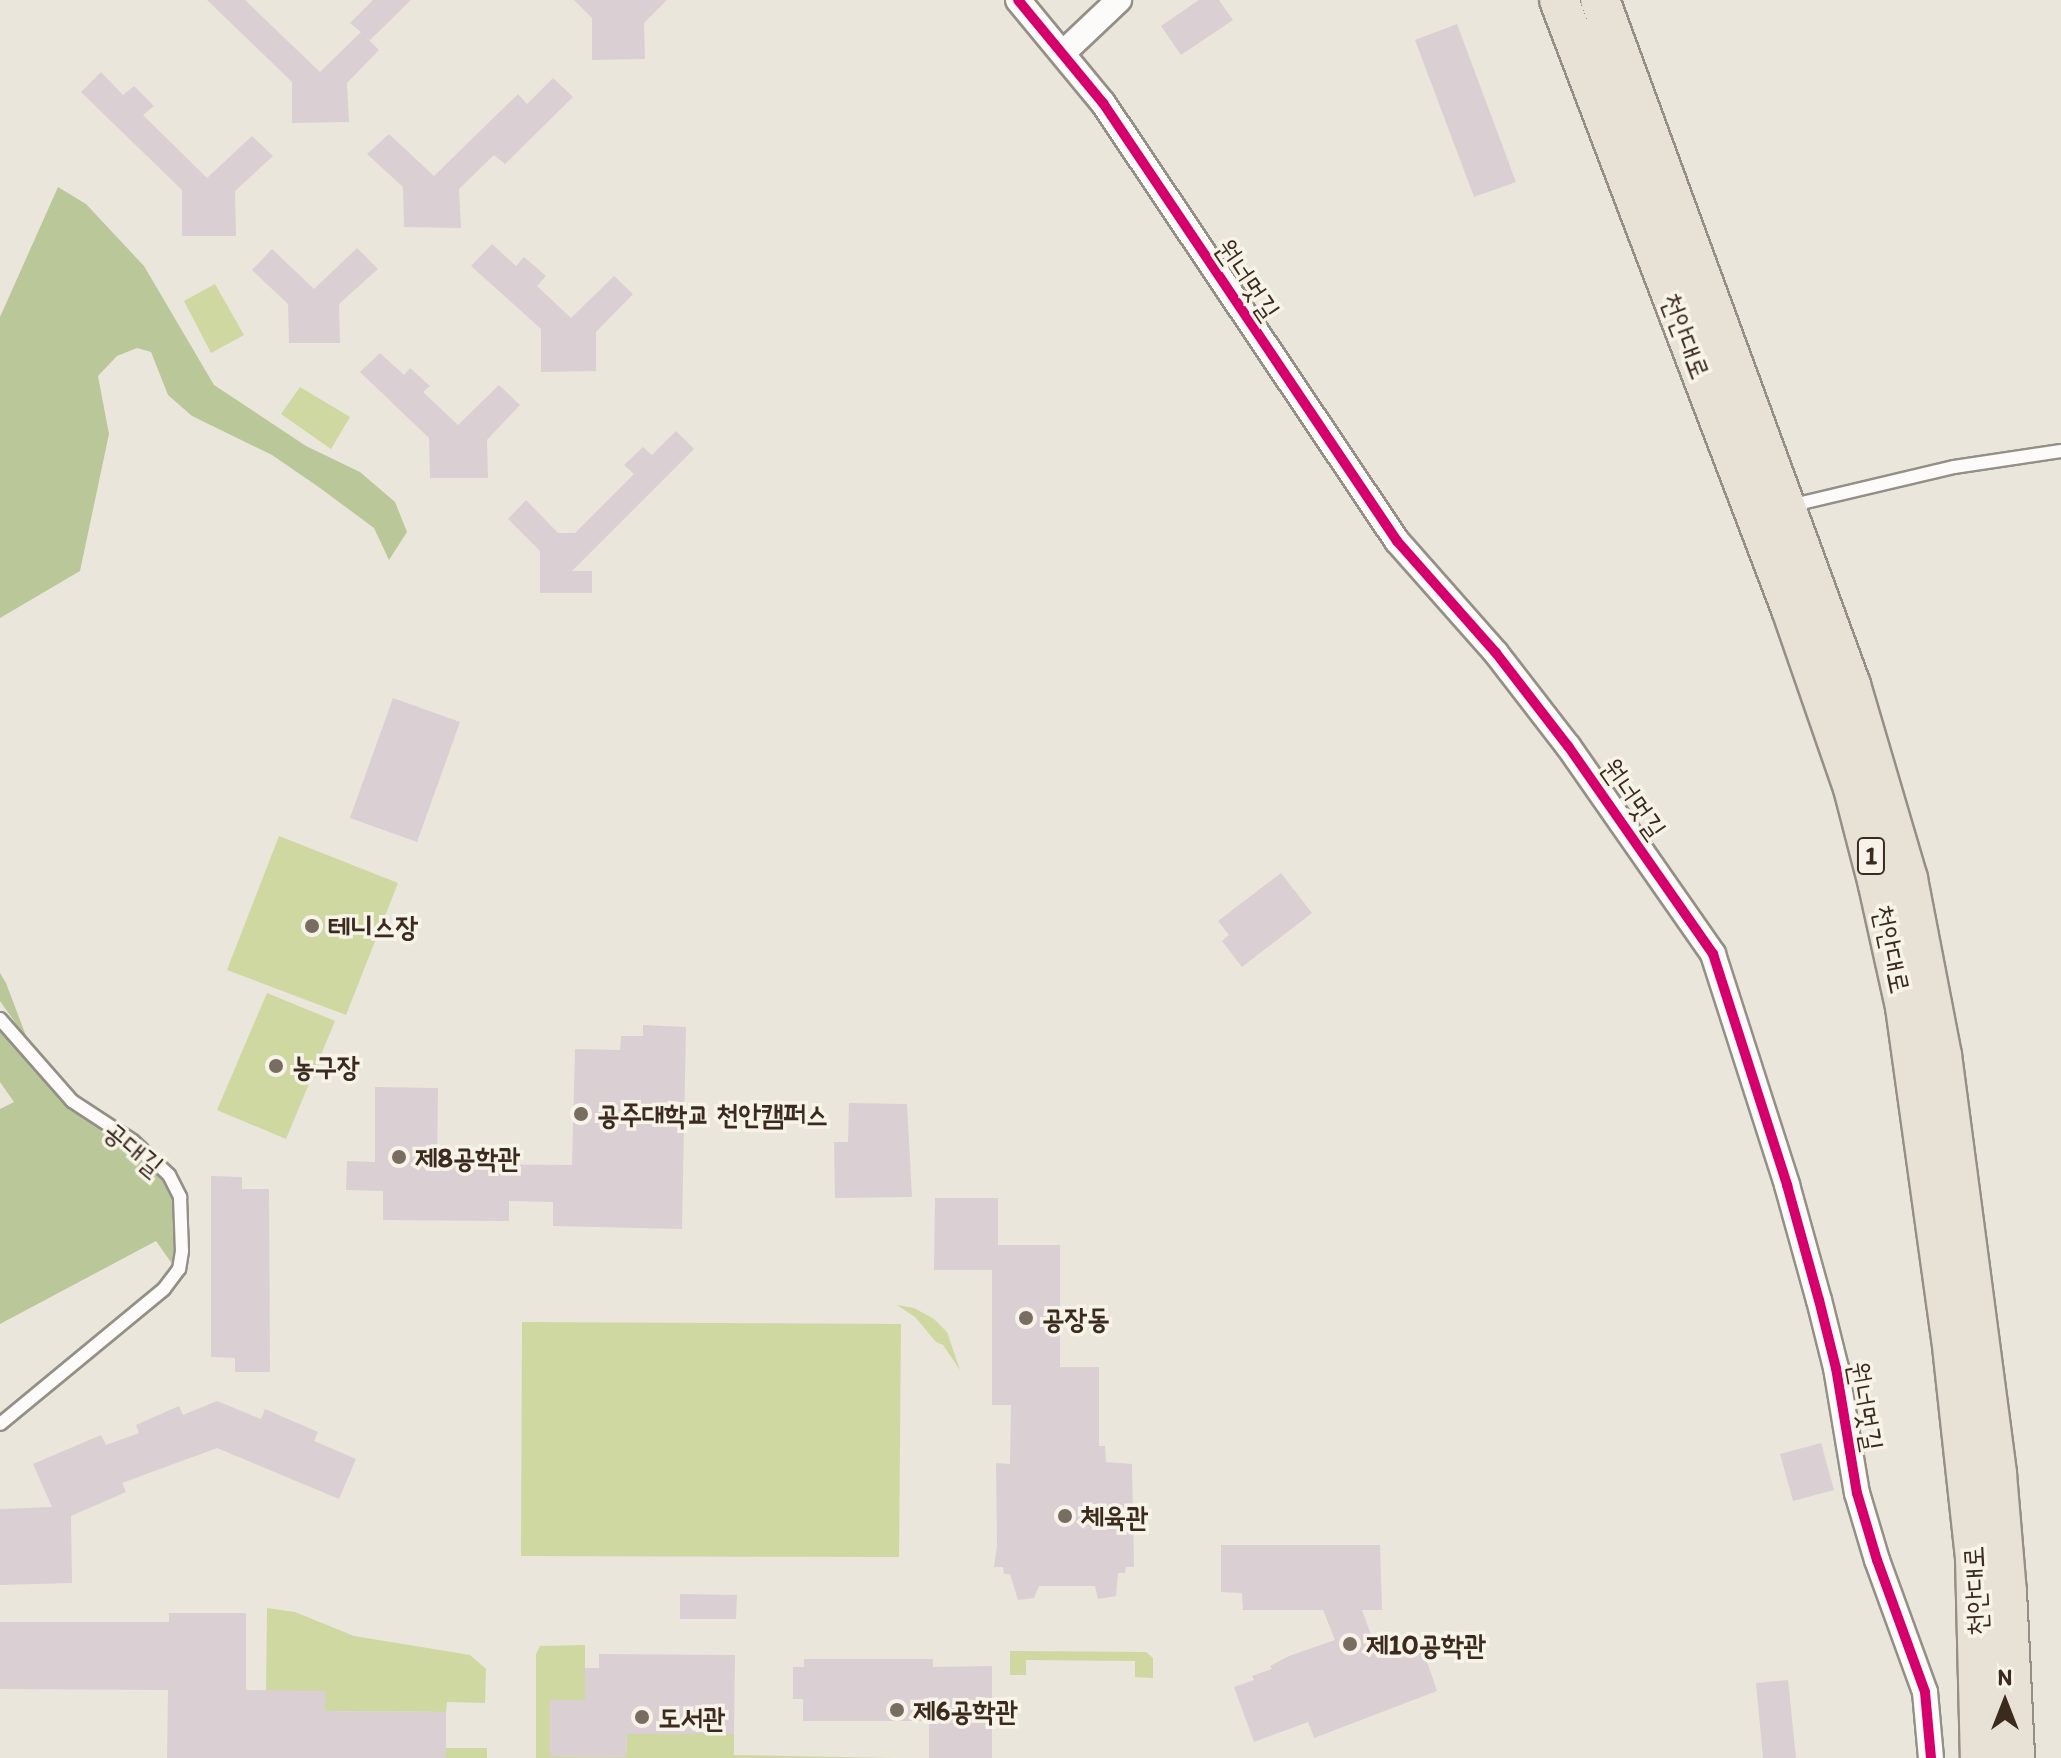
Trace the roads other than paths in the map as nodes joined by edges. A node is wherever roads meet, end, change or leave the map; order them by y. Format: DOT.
graph roads {
  1 [pos="1018,0"];
  2 [pos="1119,0"];
  3 [pos="1559,0"];
  4 [pos="1600,0"];
  5 [pos="1064,52"];
  6 [pos="2061,451"];
  7 [pos="1786,507"];
  8 [pos="0,1019"];
  9 [pos="0,1424"];
  10 [pos="1931,1758"];
  11 [pos="1980,1758"];
  12 [pos="2015,1758"];
  1 -- 5 [label="street, 원너멋길"];
  2 -- 5 [label="street"];
  3 -- 11 [label="main road, 천안대로 / 1"];
  4 -- 7 [label="main road, 천안대로 / 1"];
  5 -- 10 [label="street, 원너멋길"];
  6 -- 7 [label="lane"];
  7 -- 12 [label="main road, 천안대로 / 1"];
  8 -- 9 [label="lane, 공대길"];
}
